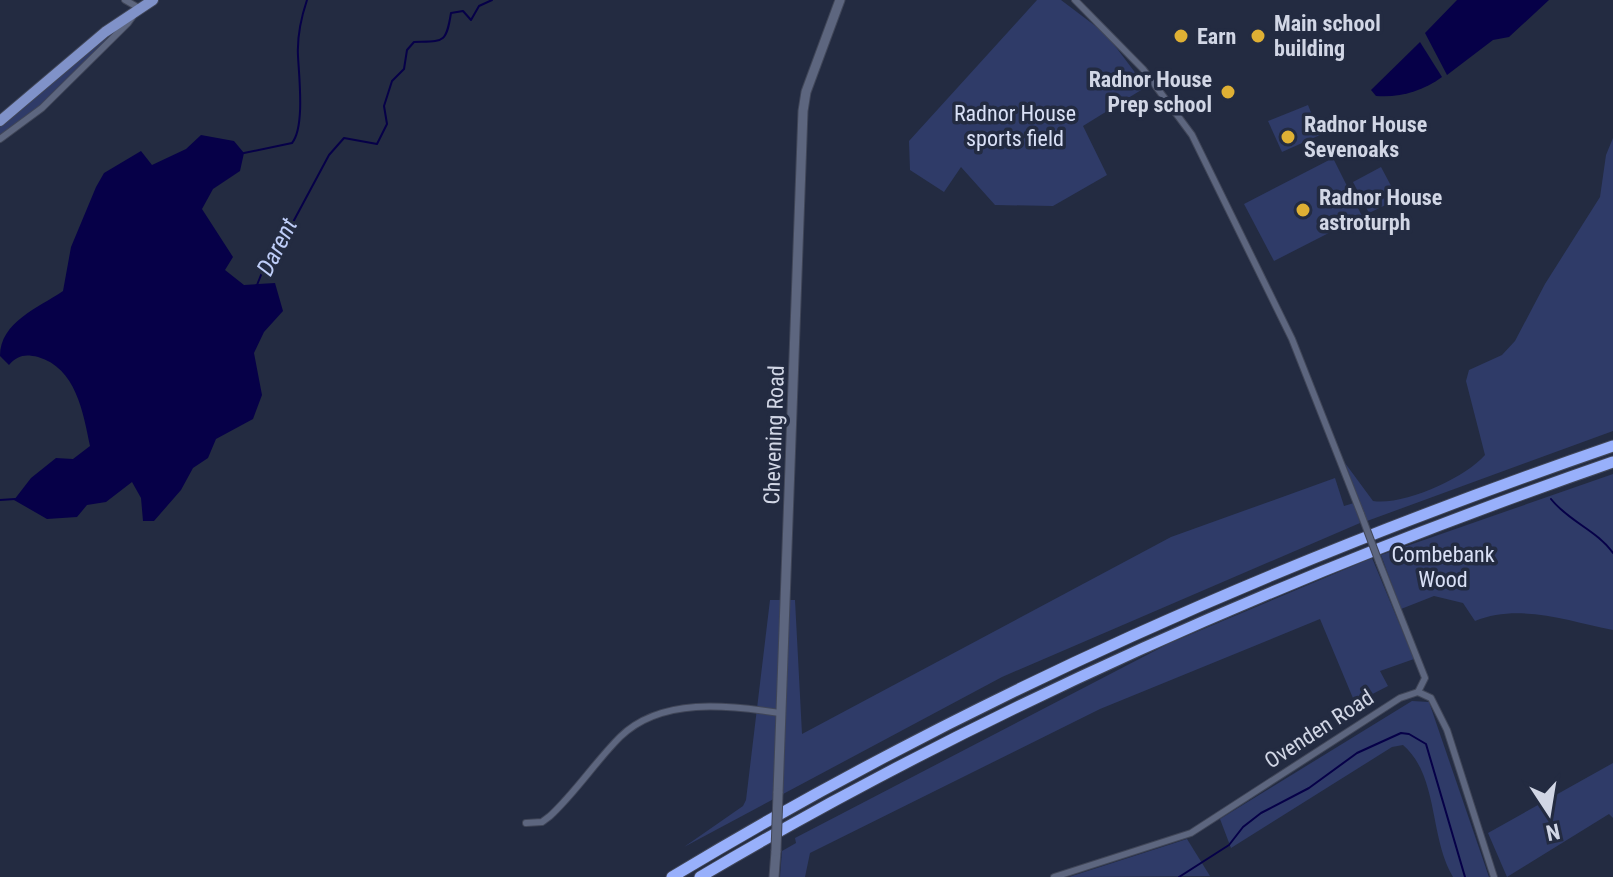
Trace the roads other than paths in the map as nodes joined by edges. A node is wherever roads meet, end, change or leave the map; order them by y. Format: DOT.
graph roads {
  1 [pos="125,0"];
  2 [pos="153,0"];
  3 [pos="840,0"];
  4 [pos="1075,0"];
  5 [pos="139,8"];
  6 [pos="0,121"];
  7 [pos="0,139"];
  8 [pos="1613,446"];
  9 [pos="1613,462"];
  10 [pos="1425,678"];
  11 [pos="1418,692"];
  12 [pos="1431,698"];
  13 [pos="780,713"];
  14 [pos="526,823"];
  15 [pos="761,845"];
  16 [pos="672,877"];
  17 [pos="700,877"];
  18 [pos="715,877"];
  19 [pos="774,877"];
  20 [pos="1054,877"];
  21 [pos="1494,877"];
  1 -- 5 [label="street"];
  2 -- 5 [label="main road"];
  3 -- 13 [label="main road, Chevening Road"];
  4 -- 10 [label="street, bridge"];
  5 -- 6 [label="main road"];
  5 -- 7 [label="street"];
  8 -- 16 [label="highway"];
  9 -- 15 [label="highway"];
  10 -- 11 [label="street"];
  10 -- 12 [label="street"];
  11 -- 12 [label="street"];
  11 -- 20 [label="street, Ovenden Road"];
  12 -- 21 [label="street"];
  13 -- 14 [label="street"];
  13 -- 19 [label="main road, Chevening Road, bridge"];
  15 -- 17 [label="highway"];
  15 -- 18 [label="highway"];
}
